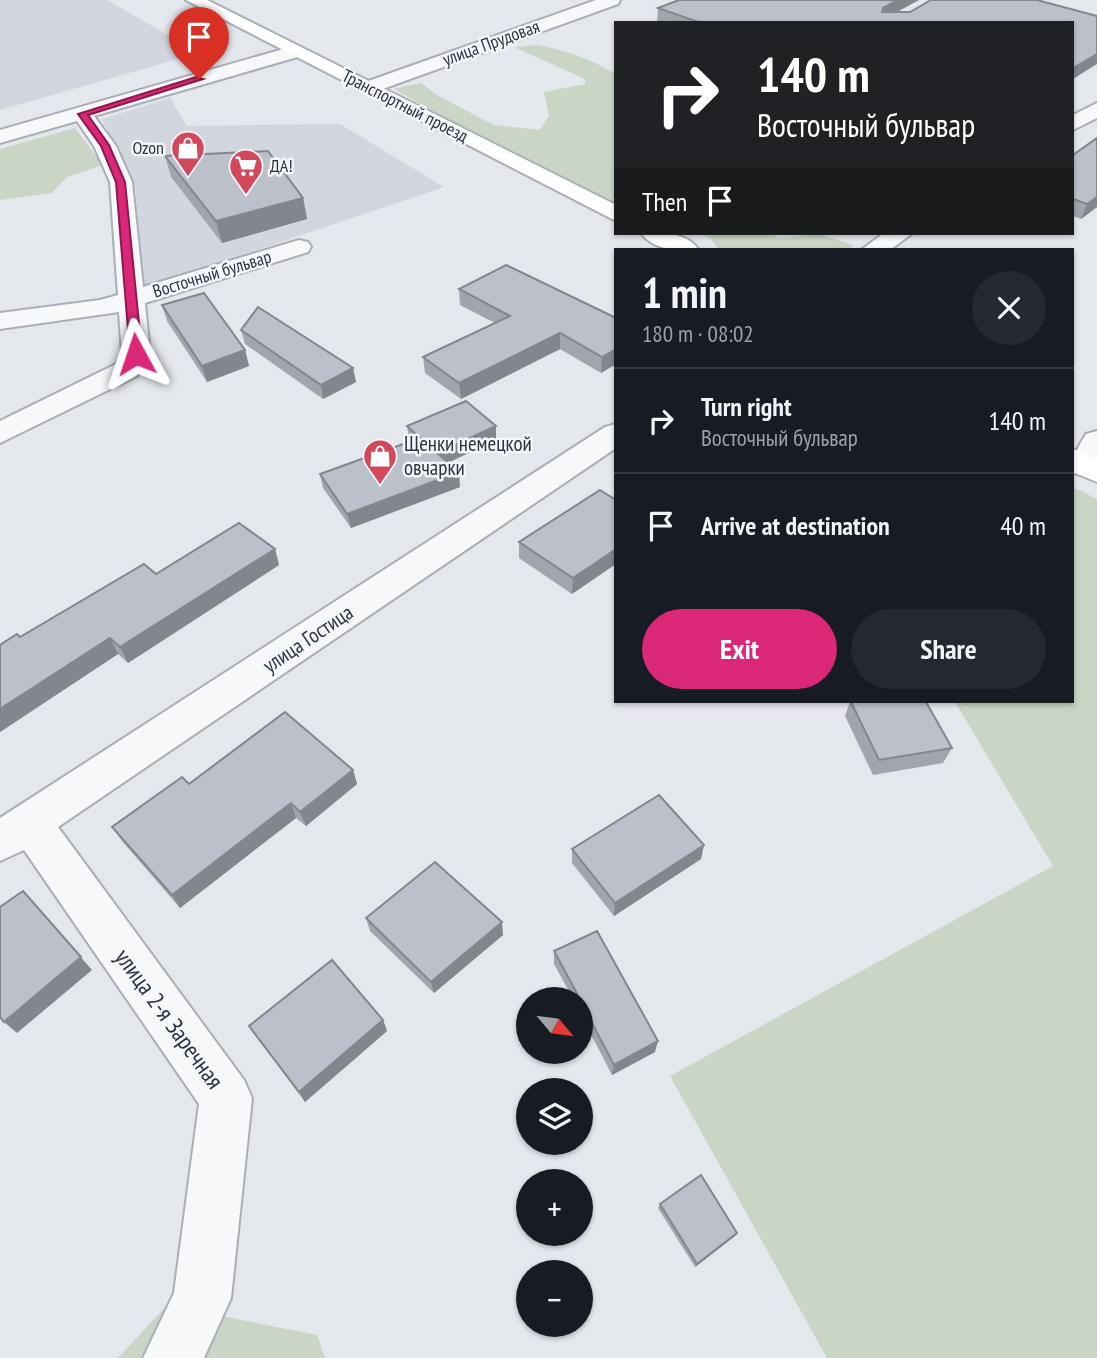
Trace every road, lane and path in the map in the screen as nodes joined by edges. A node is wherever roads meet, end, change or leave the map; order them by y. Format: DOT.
graph roads {
  1 [pos="194,0"];
  2 [pos="612,0"];
  3 [pos="294,52"];
  4 [pos="370,87"];
  5 [pos="1097,109"];
  6 [pos="82,114"];
  7 [pos="1074,123"];
  8 [pos="0,137"];
  9 [pos="614,213"];
  10 [pos="657,235"];
  11 [pos="898,235"];
  12 [pos="299,247"];
  13 [pos="683,248"];
  14 [pos="876,248"];
  15 [pos="131,298"];
  16 [pos="0,321"];
  17 [pos="0,433"];
  18 [pos="614,435"];
  19 [pos="15,833"];
  20 [pos="173,1358"];
  1 -- 3 [label="main road, Транспортный проезд"];
  2 -- 4 [label="street, улица Прудовая"];
  3 -- 4 [label="main road, Транспортный проезд"];
  3 -- 6 [label="street"];
  4 -- 9 [label="main road, Транспортный проезд"];
  5 -- 7 [label="street"];
  6 -- 8 [label="street"];
  6 -- 15 [label="street"];
  10 -- 13 [label="main road"];
  11 -- 14 [label="street"];
  12 -- 15 [label="street, Восточный бульвар"];
  15 -- 16 [label="street, Восточный бульвар"];
  15 -- 17 [label="street"];
  18 -- 19 [label="street, улица Гостица"];
  19 -- 20 [label="street, улица 2-я Заречная"];
}
